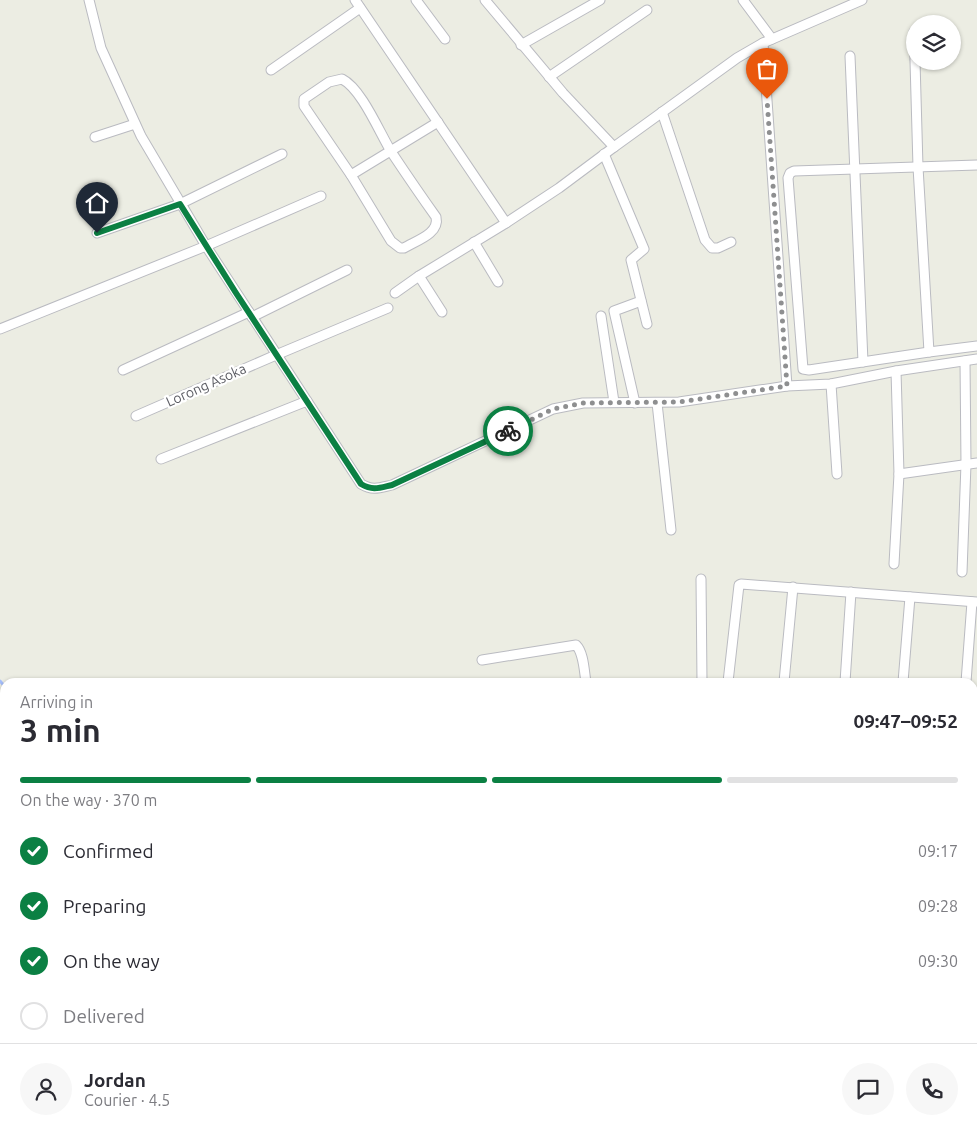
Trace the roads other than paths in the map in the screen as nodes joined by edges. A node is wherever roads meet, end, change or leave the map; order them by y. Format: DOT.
graph roads {
  1 [pos="89,0"];
  2 [pos="416,0"];
  3 [pos="485,0"];
  4 [pos="600,0"];
  5 [pos="743,0"];
  6 [pos="862,0"];
  7 [pos="357,4"];
  8 [pos="647,10"];
  9 [pos="446,38"];
  10 [pos="772,39"];
  11 [pos="763,43"];
  12 [pos="521,45"];
  13 [pos="850,56"];
  14 [pos="271,70"];
  15 [pos="915,70"];
  16 [pos="549,77"];
  17 [pos="662,112"];
  18 [pos="438,122"];
  19 [pos="135,124"];
  20 [pos="95,137"];
  21 [pos="614,148"];
  22 [pos="391,151"];
  23 [pos="282,154"];
  24 [pos="604,154"];
  25 [pos="977,165"];
  26 [pos="918,167"];
  27 [pos="854,169"];
  28 [pos="351,175"];
  29 [pos="321,196"];
  30 [pos="180,204"];
  31 [pos="506,223"];
  32 [pos="97,233"];
  33 [pos="474,242"];
  34 [pos="731,242"];
  35 [pos="206,246"];
  36 [pos="347,270"];
  37 [pos="419,276"];
  38 [pos="498,282"];
  39 [pos="395,293"];
  40 [pos="641,301"];
  41 [pos="388,308"];
  42 [pos="442,312"];
  43 [pos="250,315"];
  44 [pos="602,316"];
  45 [pos="647,324"];
  46 [pos="0,329"];
  47 [pos="977,346"];
  48 [pos="929,352"];
  49 [pos="276,355"];
  50 [pos="977,359"];
  51 [pos="965,361"];
  52 [pos="863,362"];
  53 [pos="123,370"];
  54 [pos="896,371"];
  55 [pos="831,384"];
  56 [pos="787,386"];
  57 [pos="306,401"];
  58 [pos="614,402"];
  59 [pos="634,403"];
  60 [pos="657,403"];
  61 [pos="136,416"];
  62 [pos="161,460"];
  63 [pos="977,463"];
  64 [pos="966,464"];
  65 [pos="837,474"];
  66 [pos="899,474"];
  67 [pos="671,530"];
  68 [pos="894,564"];
  69 [pos="962,572"];
  70 [pos="701,579"];
  71 [pos="793,587"];
  72 [pos="851,592"];
  73 [pos="910,597"];
  74 [pos="975,602"];
  75 [pos="482,660"];
  76 [pos="585,678"];
  77 [pos="702,678"];
  78 [pos="728,678"];
  79 [pos="784,678"];
  80 [pos="845,678"];
  81 [pos="903,678"];
  82 [pos="966,678"];
  1 -- 19 [label="street"];
  2 -- 9 [label="street"];
  3 -- 12 [label="street"];
  4 -- 12 [label="street"];
  5 -- 10 [label="street"];
  6 -- 10 [label="street"];
  7 -- 14 [label="street"];
  7 -- 18 [label="street"];
  8 -- 16 [label="street"];
  10 -- 11 [label="street"];
  11 -- 17 [label="street"];
  11 -- 56 [label="street"];
  12 -- 16 [label="street"];
  13 -- 27 [label="street"];
  15 -- 26 [label="street"];
  16 -- 21 [label="street"];
  17 -- 21 [label="street"];
  17 -- 34 [label="street"];
  18 -- 22 [label="street"];
  18 -- 31 [label="street"];
  19 -- 20 [label="street"];
  19 -- 30 [label="street"];
  21 -- 24 [label="street"];
  22 -- 28 [label="street"];
  22 -- 28 [label="street"];
  22 -- 28 [label="street"];
  23 -- 30 [label="street"];
  24 -- 31 [label="street"];
  24 -- 40 [label="street"];
  25 -- 26 [label="street"];
  26 -- 27 [label="street"];
  26 -- 48 [label="street"];
  27 -- 52 [label="street"];
  27 -- 52 [label="street"];
  29 -- 35 [label="street"];
  30 -- 32 [label="street"];
  30 -- 35 [label="street"];
  31 -- 33 [label="street"];
  33 -- 37 [label="street"];
  33 -- 38 [label="street"];
  35 -- 43 [label="street"];
  35 -- 46 [label="street"];
  36 -- 43 [label="street"];
  37 -- 39 [label="street"];
  37 -- 42 [label="street"];
  40 -- 45 [label="street"];
  40 -- 59 [label="street"];
  41 -- 49 [label="street, Lorong Asoka"];
  43 -- 49 [label="street"];
  43 -- 53 [label="street"];
  44 -- 58 [label="street"];
  47 -- 48 [label="street"];
  48 -- 52 [label="street"];
  49 -- 57 [label="street"];
  49 -- 61 [label="street, Lorong Asoka"];
  50 -- 51 [label="street"];
  51 -- 54 [label="street"];
  51 -- 64 [label="street"];
  54 -- 55 [label="street"];
  54 -- 66 [label="street"];
  55 -- 56 [label="street"];
  55 -- 65 [label="street"];
  56 -- 60 [label="street"];
  57 -- 58 [label="street"];
  57 -- 62 [label="street"];
  58 -- 59 [label="street"];
  59 -- 60 [label="street"];
  60 -- 67 [label="street"];
  63 -- 64 [label="street"];
  64 -- 66 [label="street"];
  64 -- 69 [label="street"];
  66 -- 68 [label="street"];
  70 -- 77 [label="street"];
  71 -- 72 [label="street"];
  71 -- 78 [label="street"];
  71 -- 79 [label="street"];
  72 -- 73 [label="street"];
  72 -- 80 [label="street"];
  73 -- 74 [label="street"];
  73 -- 81 [label="street"];
  74 -- 82 [label="street"];
  75 -- 76 [label="street"];
}
